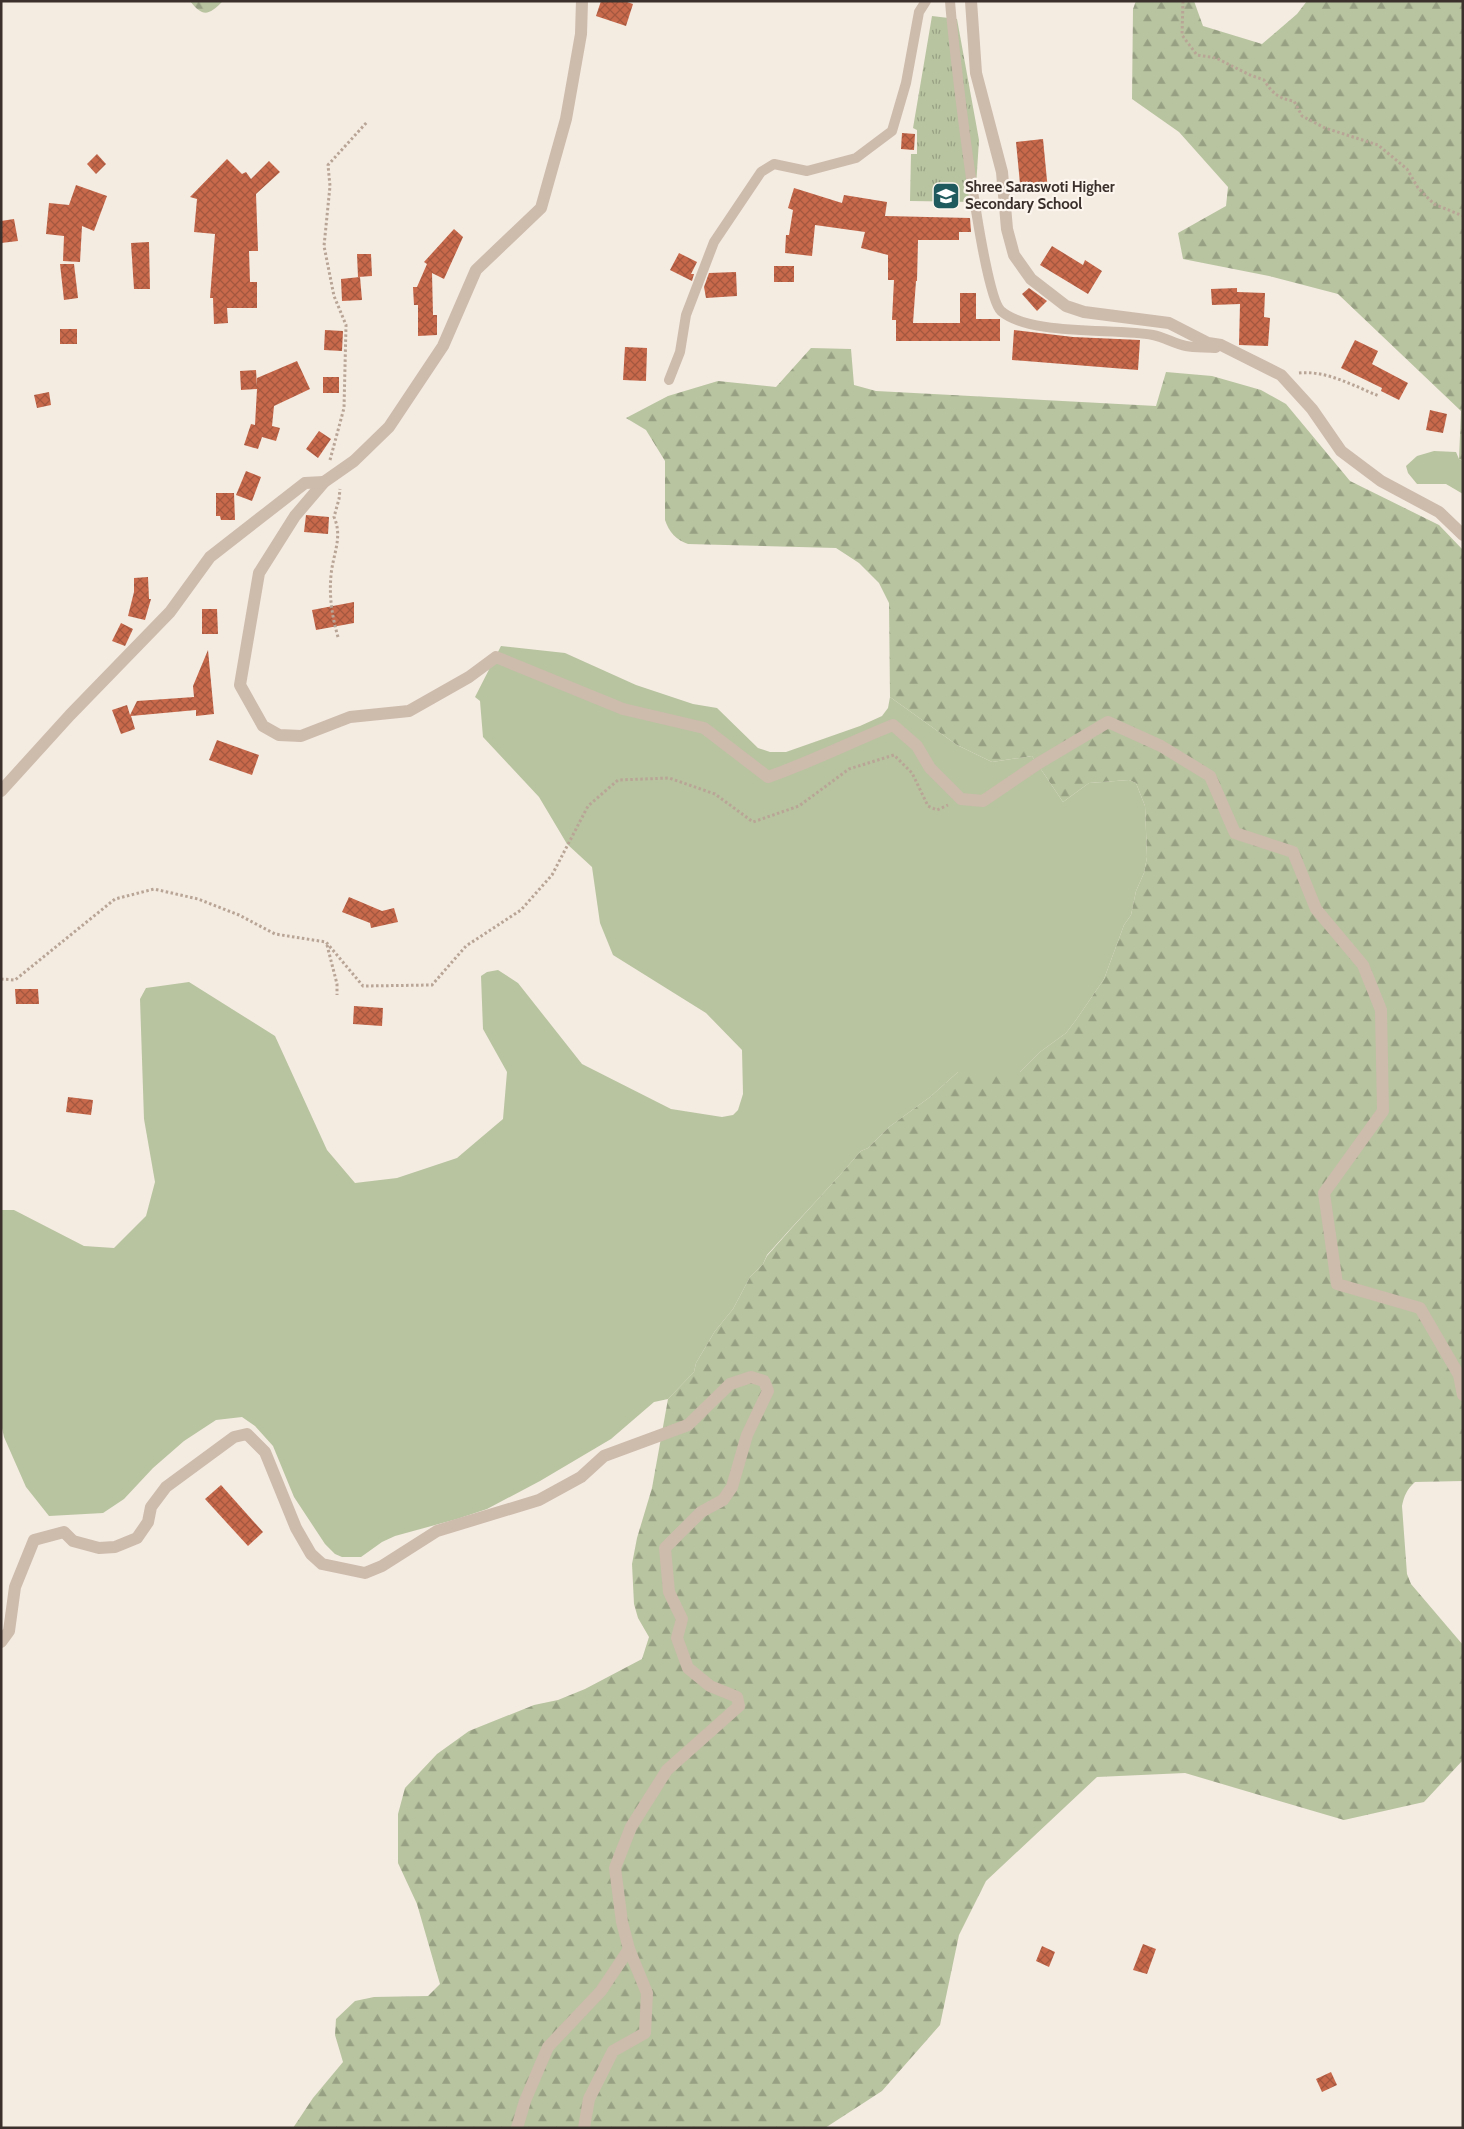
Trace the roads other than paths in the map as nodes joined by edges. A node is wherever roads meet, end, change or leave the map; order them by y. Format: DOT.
graph roads {
  1 [pos="582,1"];
  2 [pos="926,1"];
  3 [pos="950,1"];
  4 [pos="971,1"];
  5 [pos="1229,349"];
  6 [pos="669,380"];
  7 [pos="324,482"];
  8 [pos="1463,535"];
  9 [pos="1,791"];
  10 [pos="1463,1395"];
  11 [pos="1,1642"];
  12 [pos="629,1948"];
  13 [pos="517,2128"];
  14 [pos="584,2128"];
  1 -- 7 [label="street"];
  2 -- 6 [label="lane"];
  3 -- 5 [label="lane"];
  4 -- 5 [label="street"];
  5 -- 8 [label="street"];
  7 -- 9 [label="street"];
  7 -- 10 [label="street"];
  11 -- 12 [label="street"];
  12 -- 13 [label="street"];
  12 -- 14 [label="street"];
}
